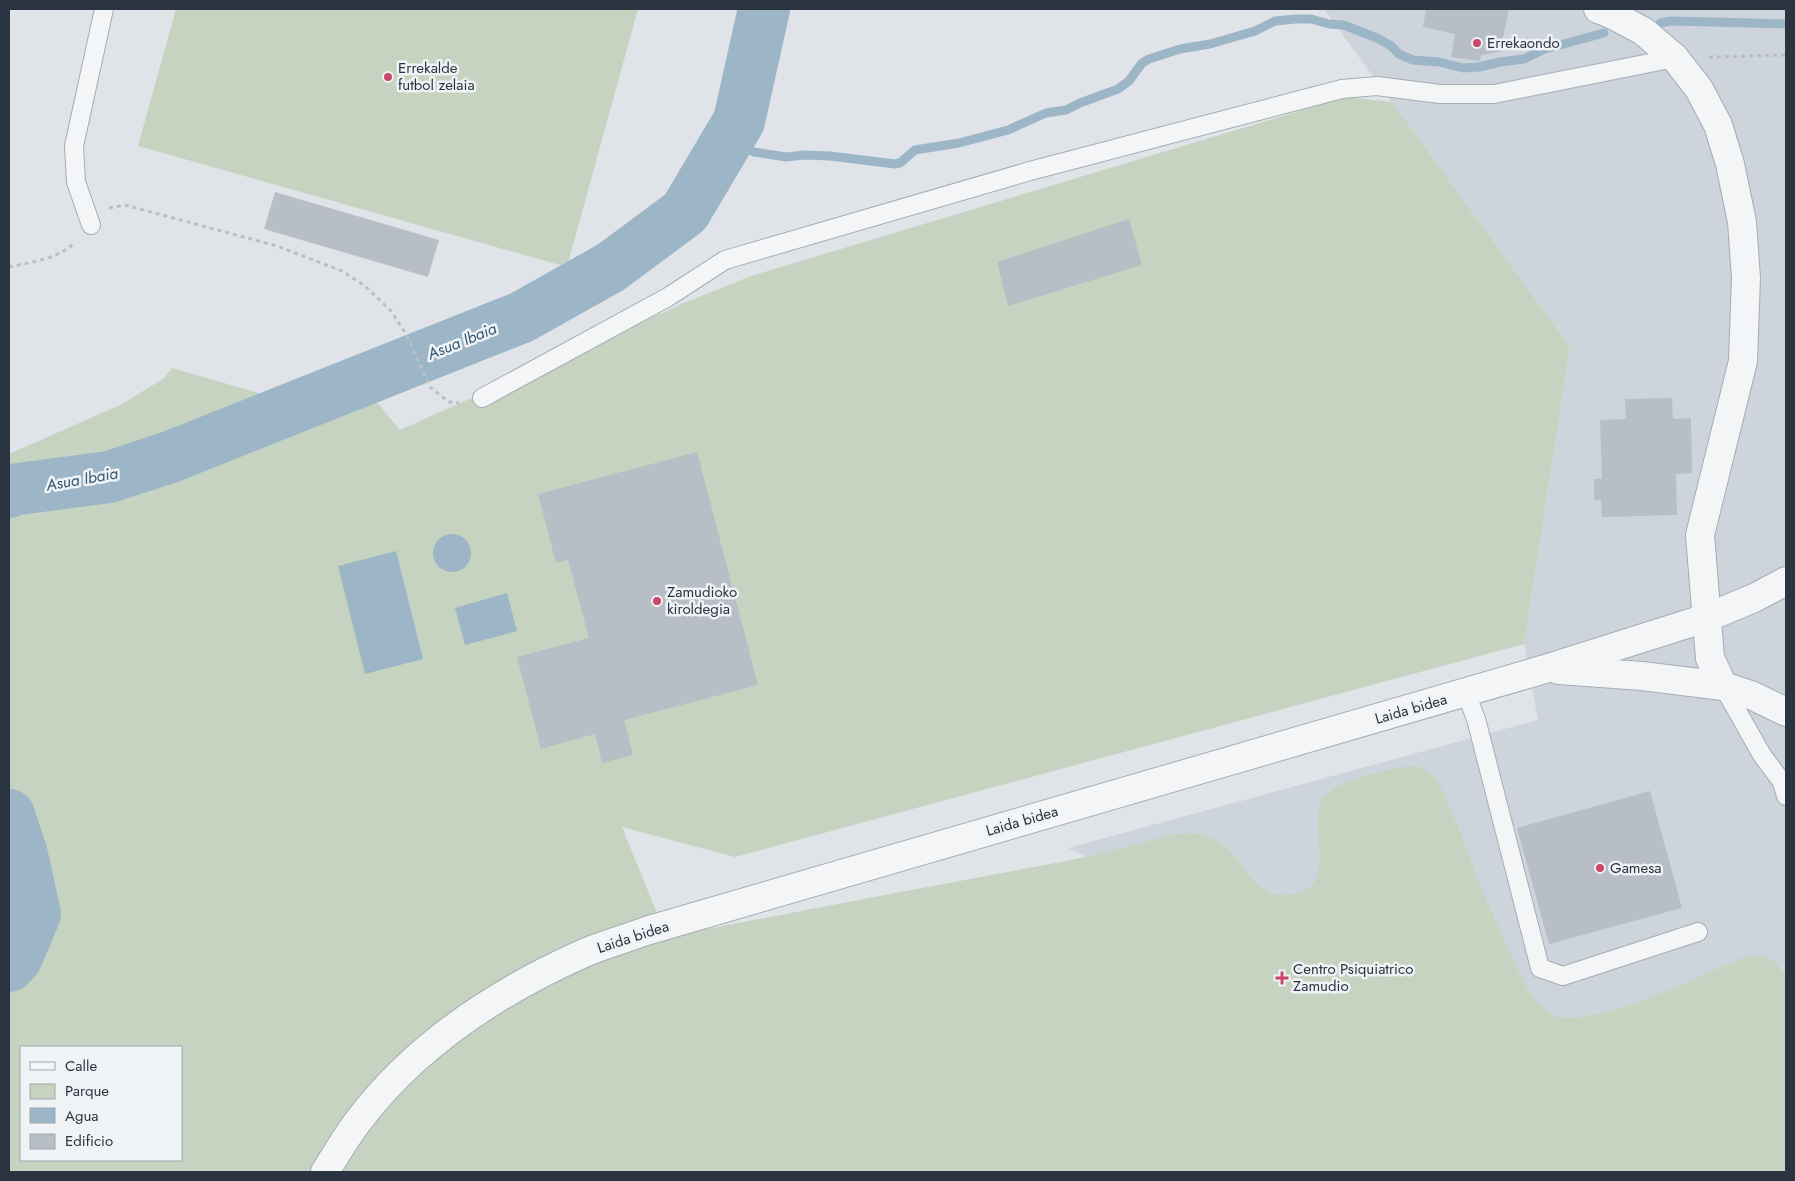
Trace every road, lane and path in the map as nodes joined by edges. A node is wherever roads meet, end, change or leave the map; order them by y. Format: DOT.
graph roads {
  1 [pos="104,9"];
  2 [pos="1604,11"];
  3 [pos="1786,55"];
  4 [pos="1675,58"];
  5 [pos="91,224"];
  6 [pos="9,267"];
  7 [pos="482,398"];
  8 [pos="1786,581"];
  9 [pos="1706,618"];
  10 [pos="1545,670"];
  11 [pos="1723,686"];
  12 [pos="1466,693"];
  13 [pos="1786,712"];
  14 [pos="1786,796"];
  15 [pos="1698,932"];
  16 [pos="325,1172"];
  1 -- 5 [label="lane"];
  2 -- 4 [label="street"];
  3 -- 4 [label="path"];
  4 -- 7 [label="lane"];
  4 -- 9 [label="street"];
  5 -- 6 [label="path"];
  5 -- 7 [label="path"];
  8 -- 9 [label="street, Laida bidea"];
  9 -- 10 [label="street, Laida bidea"];
  9 -- 11 [label="street"];
  10 -- 11 [label="street"];
  10 -- 12 [label="street, Laida bidea"];
  11 -- 13 [label="street"];
  11 -- 14 [label="lane"];
  12 -- 15 [label="lane"];
  12 -- 16 [label="street, Laida bidea"];
}
